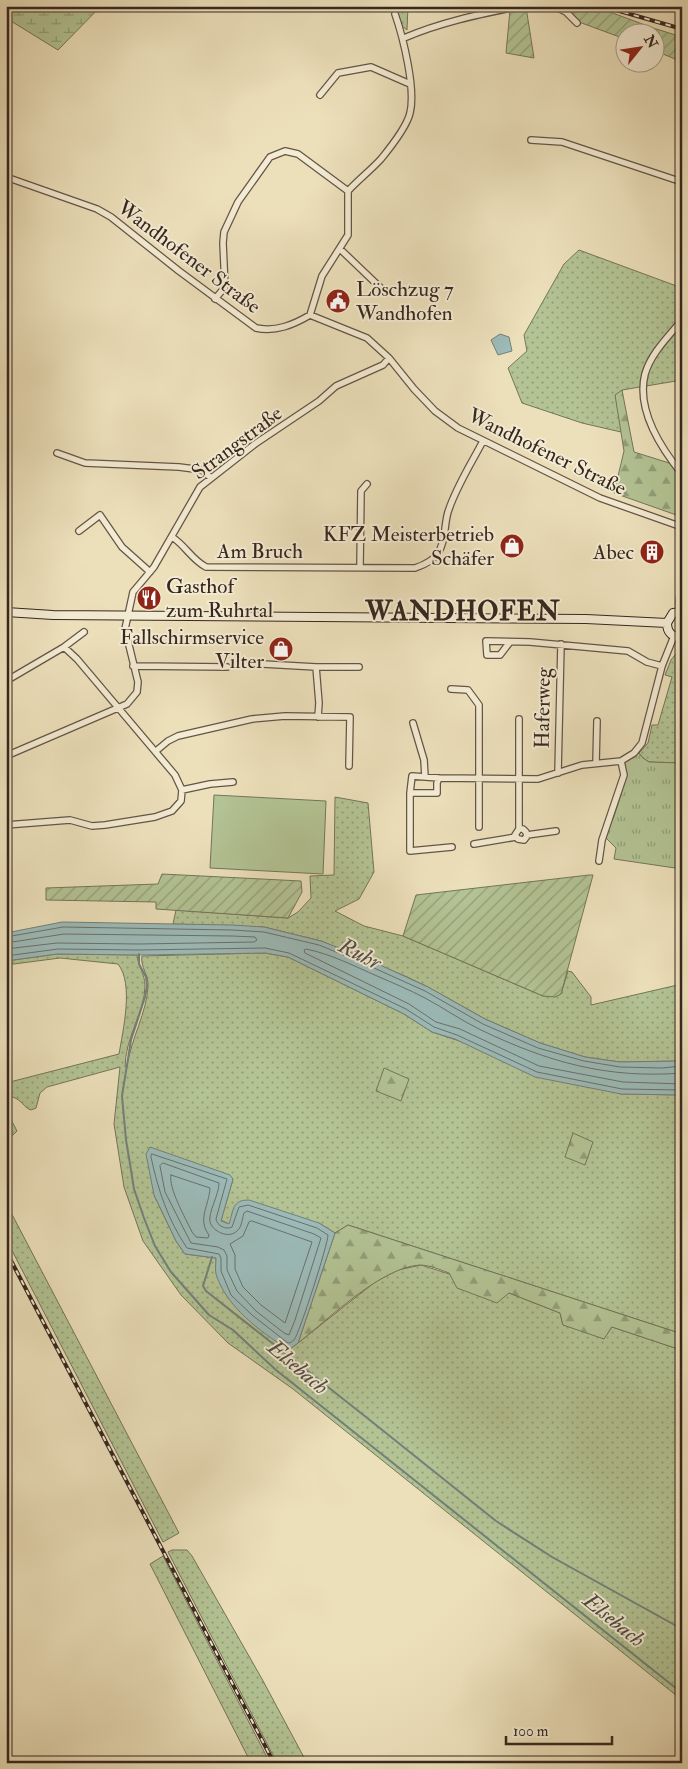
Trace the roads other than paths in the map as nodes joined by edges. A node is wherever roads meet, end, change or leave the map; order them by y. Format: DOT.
graph roads {
  1 [pos="520,6"];
  2 [pos="554,6"];
  3 [pos="395,14"];
  4 [pos="577,23"];
  5 [pos="404,38"];
  6 [pos="410,84"];
  7 [pos="320,95"];
  8 [pos="531,140"];
  9 [pos="6,177"];
  10 [pos="682,182"];
  11 [pos="348,191"];
  12 [pos="340,249"];
  13 [pos="385,292"];
  14 [pos="215,299"];
  15 [pos="310,315"];
  16 [pos="682,320"];
  17 [pos="389,358"];
  18 [pos="483,441"];
  19 [pos="57,453"];
  20 [pos="682,474"];
  21 [pos="211,478"];
  22 [pos="367,484"];
  23 [pos="682,527"];
  24 [pos="79,530"];
  25 [pos="172,537"];
  26 [pos="360,567"];
  27 [pos="150,572"];
  28 [pos="682,580"];
  29 [pos="6,612"];
  30 [pos="681,612"];
  31 [pos="127,615"];
  32 [pos="667,623"];
  33 [pos="84,632"];
  34 [pos="678,637"];
  35 [pos="510,642"];
  36 [pos="561,644"];
  37 [pos="64,647"];
  38 [pos="245,663"];
  39 [pos="133,666"];
  40 [pos="662,666"];
  41 [pos="227,667"];
  42 [pos="316,667"];
  43 [pos="359,667"];
  44 [pos="6,681"];
  45 [pos="451,689"];
  46 [pos="118,707"];
  47 [pos="318,716"];
  48 [pos="518,719"];
  49 [pos="597,721"];
  50 [pos="413,723"];
  51 [pos="156,751"];
  52 [pos="6,756"];
  53 [pos="621,761"];
  54 [pos="596,763"];
  55 [pos="349,766"];
  56 [pos="558,773"];
  57 [pos="425,778"];
  58 [pos="439,778"];
  59 [pos="480,778"];
  60 [pos="519,780"];
  61 [pos="234,782"];
  62 [pos="182,790"];
  63 [pos="410,793"];
  64 [pos="6,825"];
  65 [pos="479,827"];
  66 [pos="519,829"];
  67 [pos="556,832"];
  68 [pos="527,835"];
  69 [pos="516,837"];
  70 [pos="474,844"];
  71 [pos="452,847"];
  72 [pos="599,861"];
  1 -- 5 [label="street"];
  2 -- 4 [label="street"];
  3 -- 5 [label="street"];
  5 -- 6 [label="street"];
  6 -- 7 [label="street"];
  6 -- 11 [label="street"];
  8 -- 10 [label="street"];
  9 -- 14 [label="street, Wandhofener Straße"];
  11 -- 12 [label="street"];
  11 -- 14 [label="street"];
  12 -- 13 [label="street"];
  12 -- 15 [label="street"];
  14 -- 15 [label="street, Wandhofener Straße"];
  15 -- 17 [label="street, Wandhofener Straße"];
  16 -- 20 [label="street"];
  17 -- 18 [label="street, Wandhofener Straße"];
  17 -- 21 [label="street, Strangstraße"];
  18 -- 23 [label="street, Wandhofener Straße"];
  18 -- 26 [label="street, Am Bruch"];
  19 -- 21 [label="street"];
  21 -- 25 [label="street, Strangstraße"];
  22 -- 26 [label="street"];
  24 -- 27 [label="street"];
  25 -- 26 [label="street, Am Bruch"];
  25 -- 27 [label="street, Strangstraße"];
  27 -- 31 [label="street, Strangstraße"];
  28 -- 30 [label="street"];
  29 -- 31 [label="main road"];
  30 -- 32 [label="main road"];
  31 -- 32 [label="main road"];
  31 -- 39 [label="street, Strangstraße"];
  32 -- 34 [label="main road"];
  33 -- 37 [label="street"];
  34 -- 40 [label="street"];
  35 -- 36 [label="street"];
  36 -- 40 [label="street"];
  36 -- 56 [label="street, Haferweg"];
  37 -- 44 [label="street"];
  37 -- 46 [label="street"];
  38 -- 42 [label="street"];
  39 -- 41 [label="street"];
  39 -- 46 [label="street, Strangstraße"];
  40 -- 53 [label="street"];
  42 -- 43 [label="street"];
  42 -- 47 [label="street"];
  45 -- 59 [label="street"];
  46 -- 51 [label="street"];
  46 -- 52 [label="street"];
  47 -- 51 [label="street"];
  47 -- 55 [label="street"];
  48 -- 60 [label="street"];
  49 -- 54 [label="street"];
  50 -- 57 [label="street"];
  51 -- 62 [label="street"];
  53 -- 54 [label="street"];
  53 -- 72 [label="street"];
  54 -- 56 [label="street"];
  56 -- 60 [label="street"];
  57 -- 58 [label="street"];
  57 -- 63 [label="street"];
  58 -- 59 [label="street"];
  58 -- 63 [label="street"];
  59 -- 60 [label="street"];
  59 -- 65 [label="street"];
  60 -- 66 [label="street"];
  61 -- 62 [label="street"];
  62 -- 64 [label="street"];
  63 -- 71 [label="street"];
  66 -- 68 [label="street"];
  66 -- 69 [label="street"];
  67 -- 68 [label="street"];
  68 -- 69 [label="street"];
  69 -- 70 [label="street"];
}
